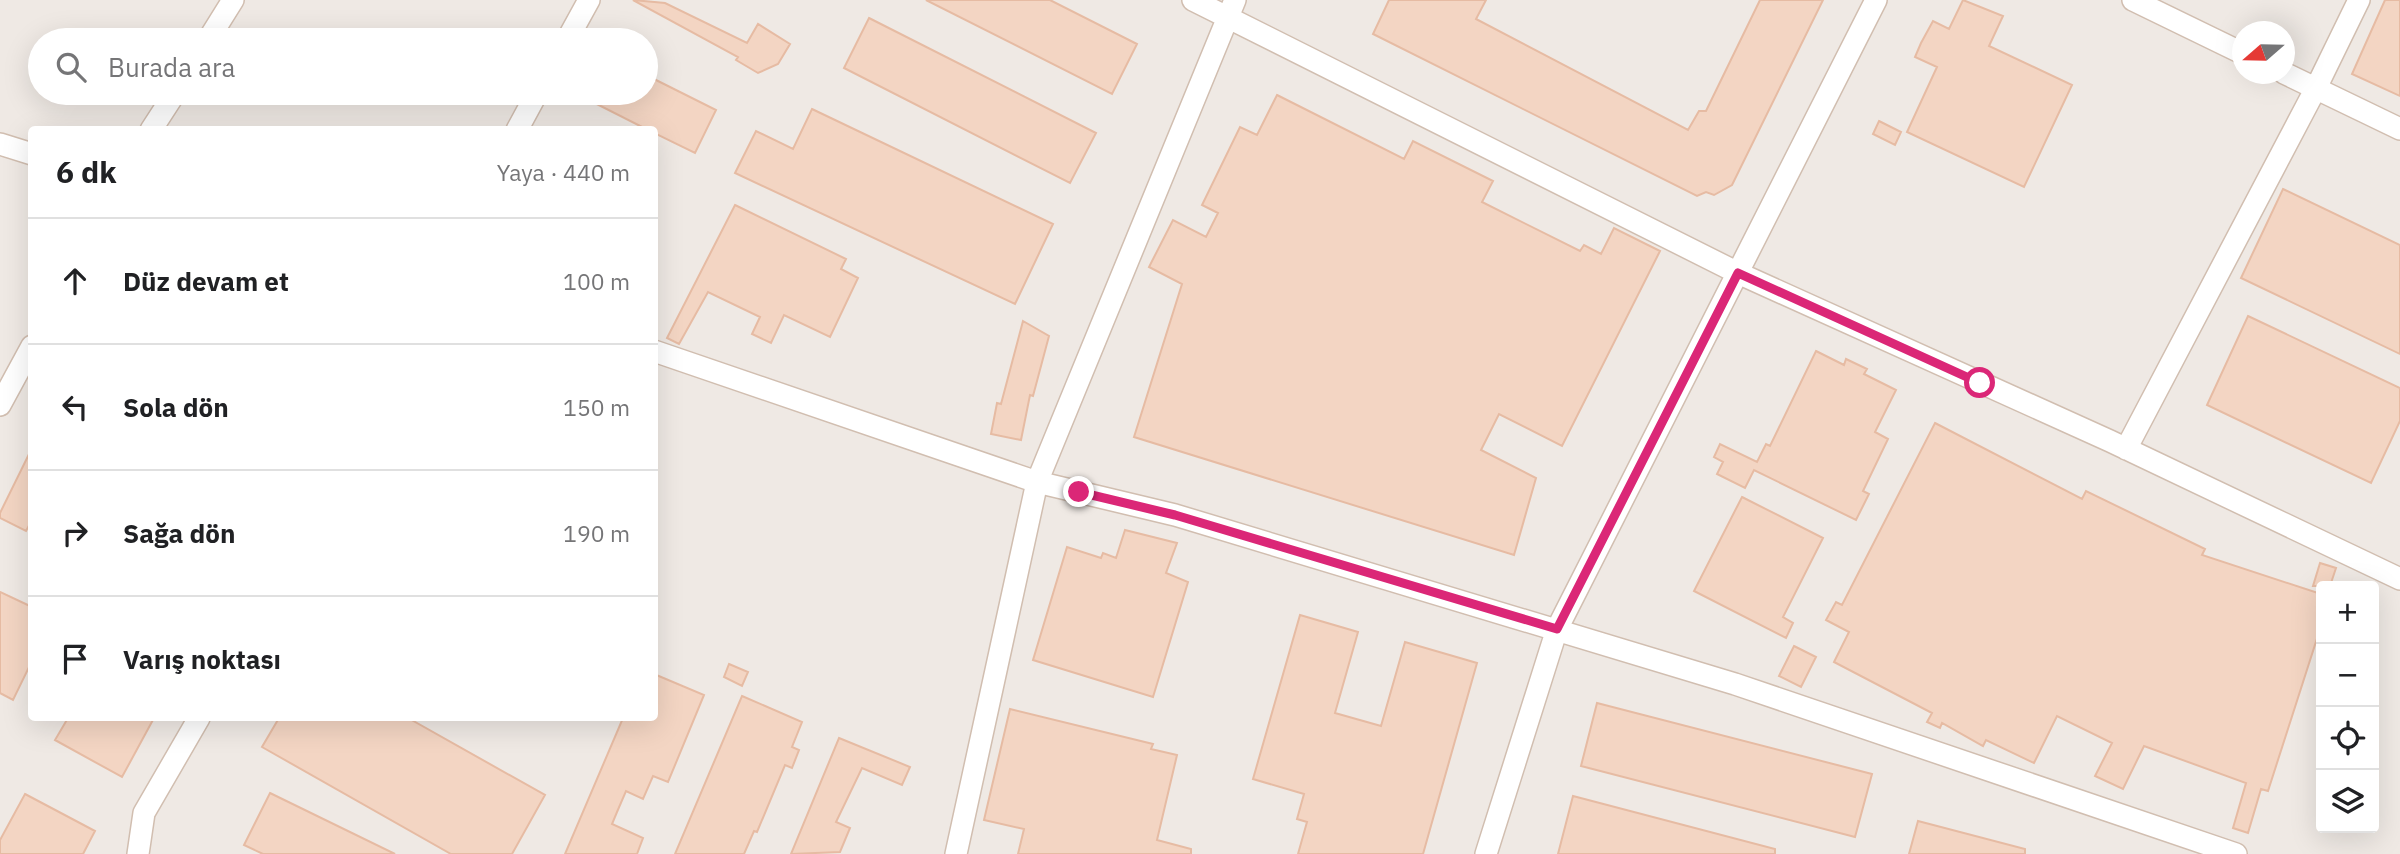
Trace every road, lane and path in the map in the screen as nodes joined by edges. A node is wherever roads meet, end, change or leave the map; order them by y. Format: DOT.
graph roads {
  1 [pos="233,0"];
  2 [pos="589,0"];
  3 [pos="1193,0"];
  4 [pos="1876,0"];
  5 [pos="2133,0"];
  6 [pos="2359,0"];
  7 [pos="1231,8"];
  8 [pos="216,28"];
  9 [pos="574,28"];
  10 [pos="2232,47"];
  11 [pos="2295,78"];
  12 [pos="2316,88"];
  13 [pos="167,105"];
  14 [pos="531,105"];
  15 [pos="153,126"];
  16 [pos="519,126"];
  17 [pos="2400,129"];
  18 [pos="0,144"];
  19 [pos="28,153"];
  20 [pos="1738,273"];
  21 [pos="658,352"];
  22 [pos="28,353"];
  23 [pos="0,405"];
  24 [pos="2126,449"];
  25 [pos="1037,482"];
  26 [pos="2400,579"];
  27 [pos="1557,629"];
  28 [pos="197,721"];
  29 [pos="138,854"];
  30 [pos="956,854"];
  31 [pos="1486,854"];
  32 [pos="2236,854"];
  1 -- 8 [label="street"];
  2 -- 9 [label="street"];
  3 -- 7 [label="street"];
  4 -- 20 [label="street"];
  5 -- 10 [label="street"];
  6 -- 12 [label="street"];
  7 -- 20 [label="street"];
  7 -- 25 [label="street"];
  11 -- 12 [label="street"];
  12 -- 17 [label="street"];
  12 -- 24 [label="street"];
  13 -- 15 [label="street"];
  14 -- 16 [label="street"];
  18 -- 19 [label="street"];
  20 -- 24 [label="street"];
  20 -- 27 [label="street"];
  21 -- 25 [label="street"];
  22 -- 23 [label="street"];
  24 -- 26 [label="street"];
  25 -- 27 [label="street"];
  25 -- 30 [label="street"];
  27 -- 31 [label="street"];
  27 -- 32 [label="street"];
  28 -- 29 [label="street"];
}
